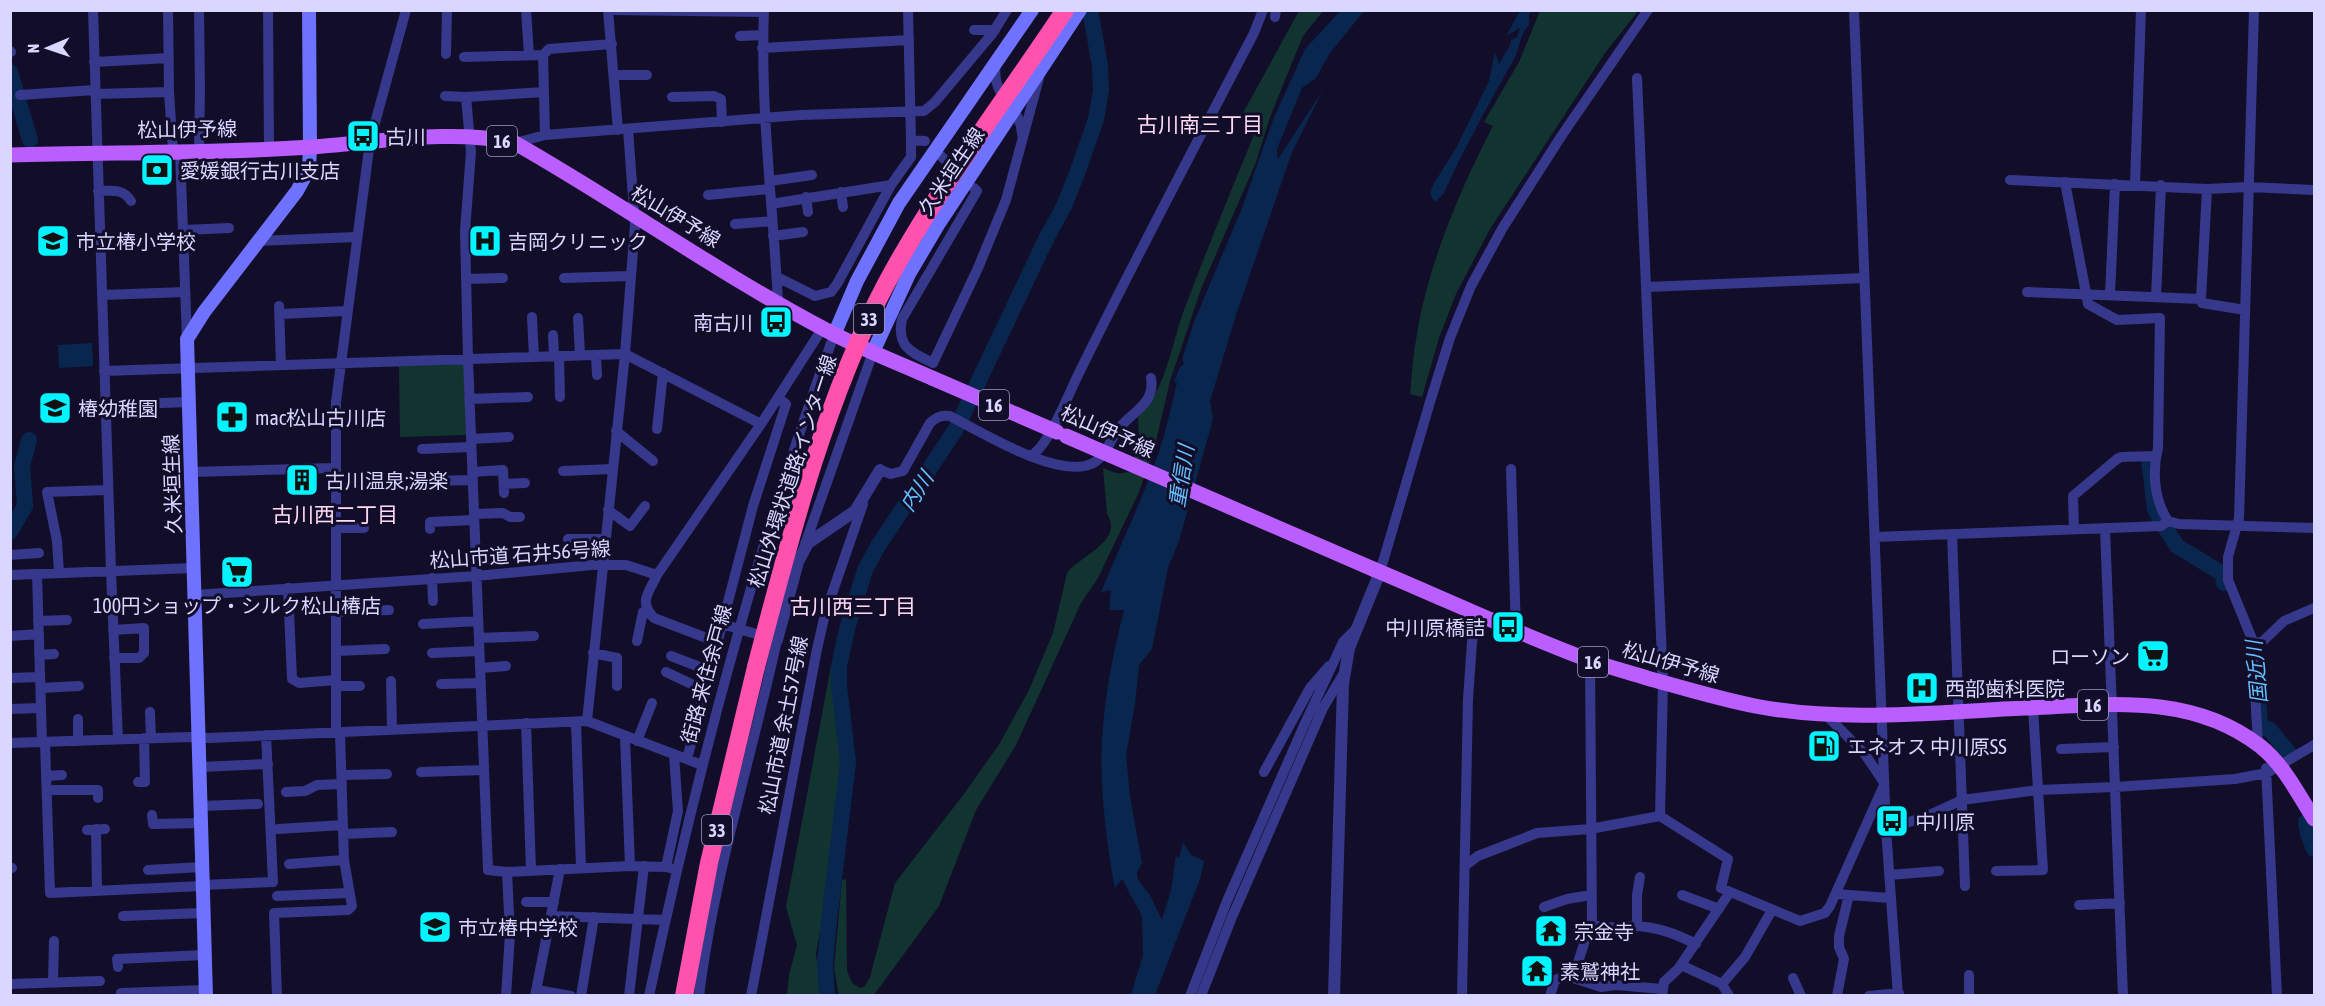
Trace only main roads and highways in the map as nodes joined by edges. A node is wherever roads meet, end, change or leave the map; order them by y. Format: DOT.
graph roads {
  1 [pos="309,10"];
  2 [pos="1032,10"];
  3 [pos="1073,14"];
  4 [pos="310,147"];
  5 [pos="10,155"];
  6 [pos="828,332"];
  7 [pos="873,352"];
  8 [pos="2314,819"];
  9 [pos="206,993"];
  10 [pos="684,996"];
  1 -- 4 [label="main road"];
  2 -- 6 [label="main road, 久米垣生線"];
  3 -- 7 [label="main road, 久米垣生線"];
  3 -- 10 [label="highway, 松山外環状道路;インター線 / 33, bridge"];
  4 -- 5 [label="main road, 松山伊予線 / 16"];
  4 -- 6 [label="main road, 松山伊予線 / 16"];
  4 -- 9 [label="main road, 久米垣生線"];
  6 -- 7 [label="main road, 松山伊予線 / 16"];
  7 -- 8 [label="main road, 松山伊予線 / 16, bridge"];
}
